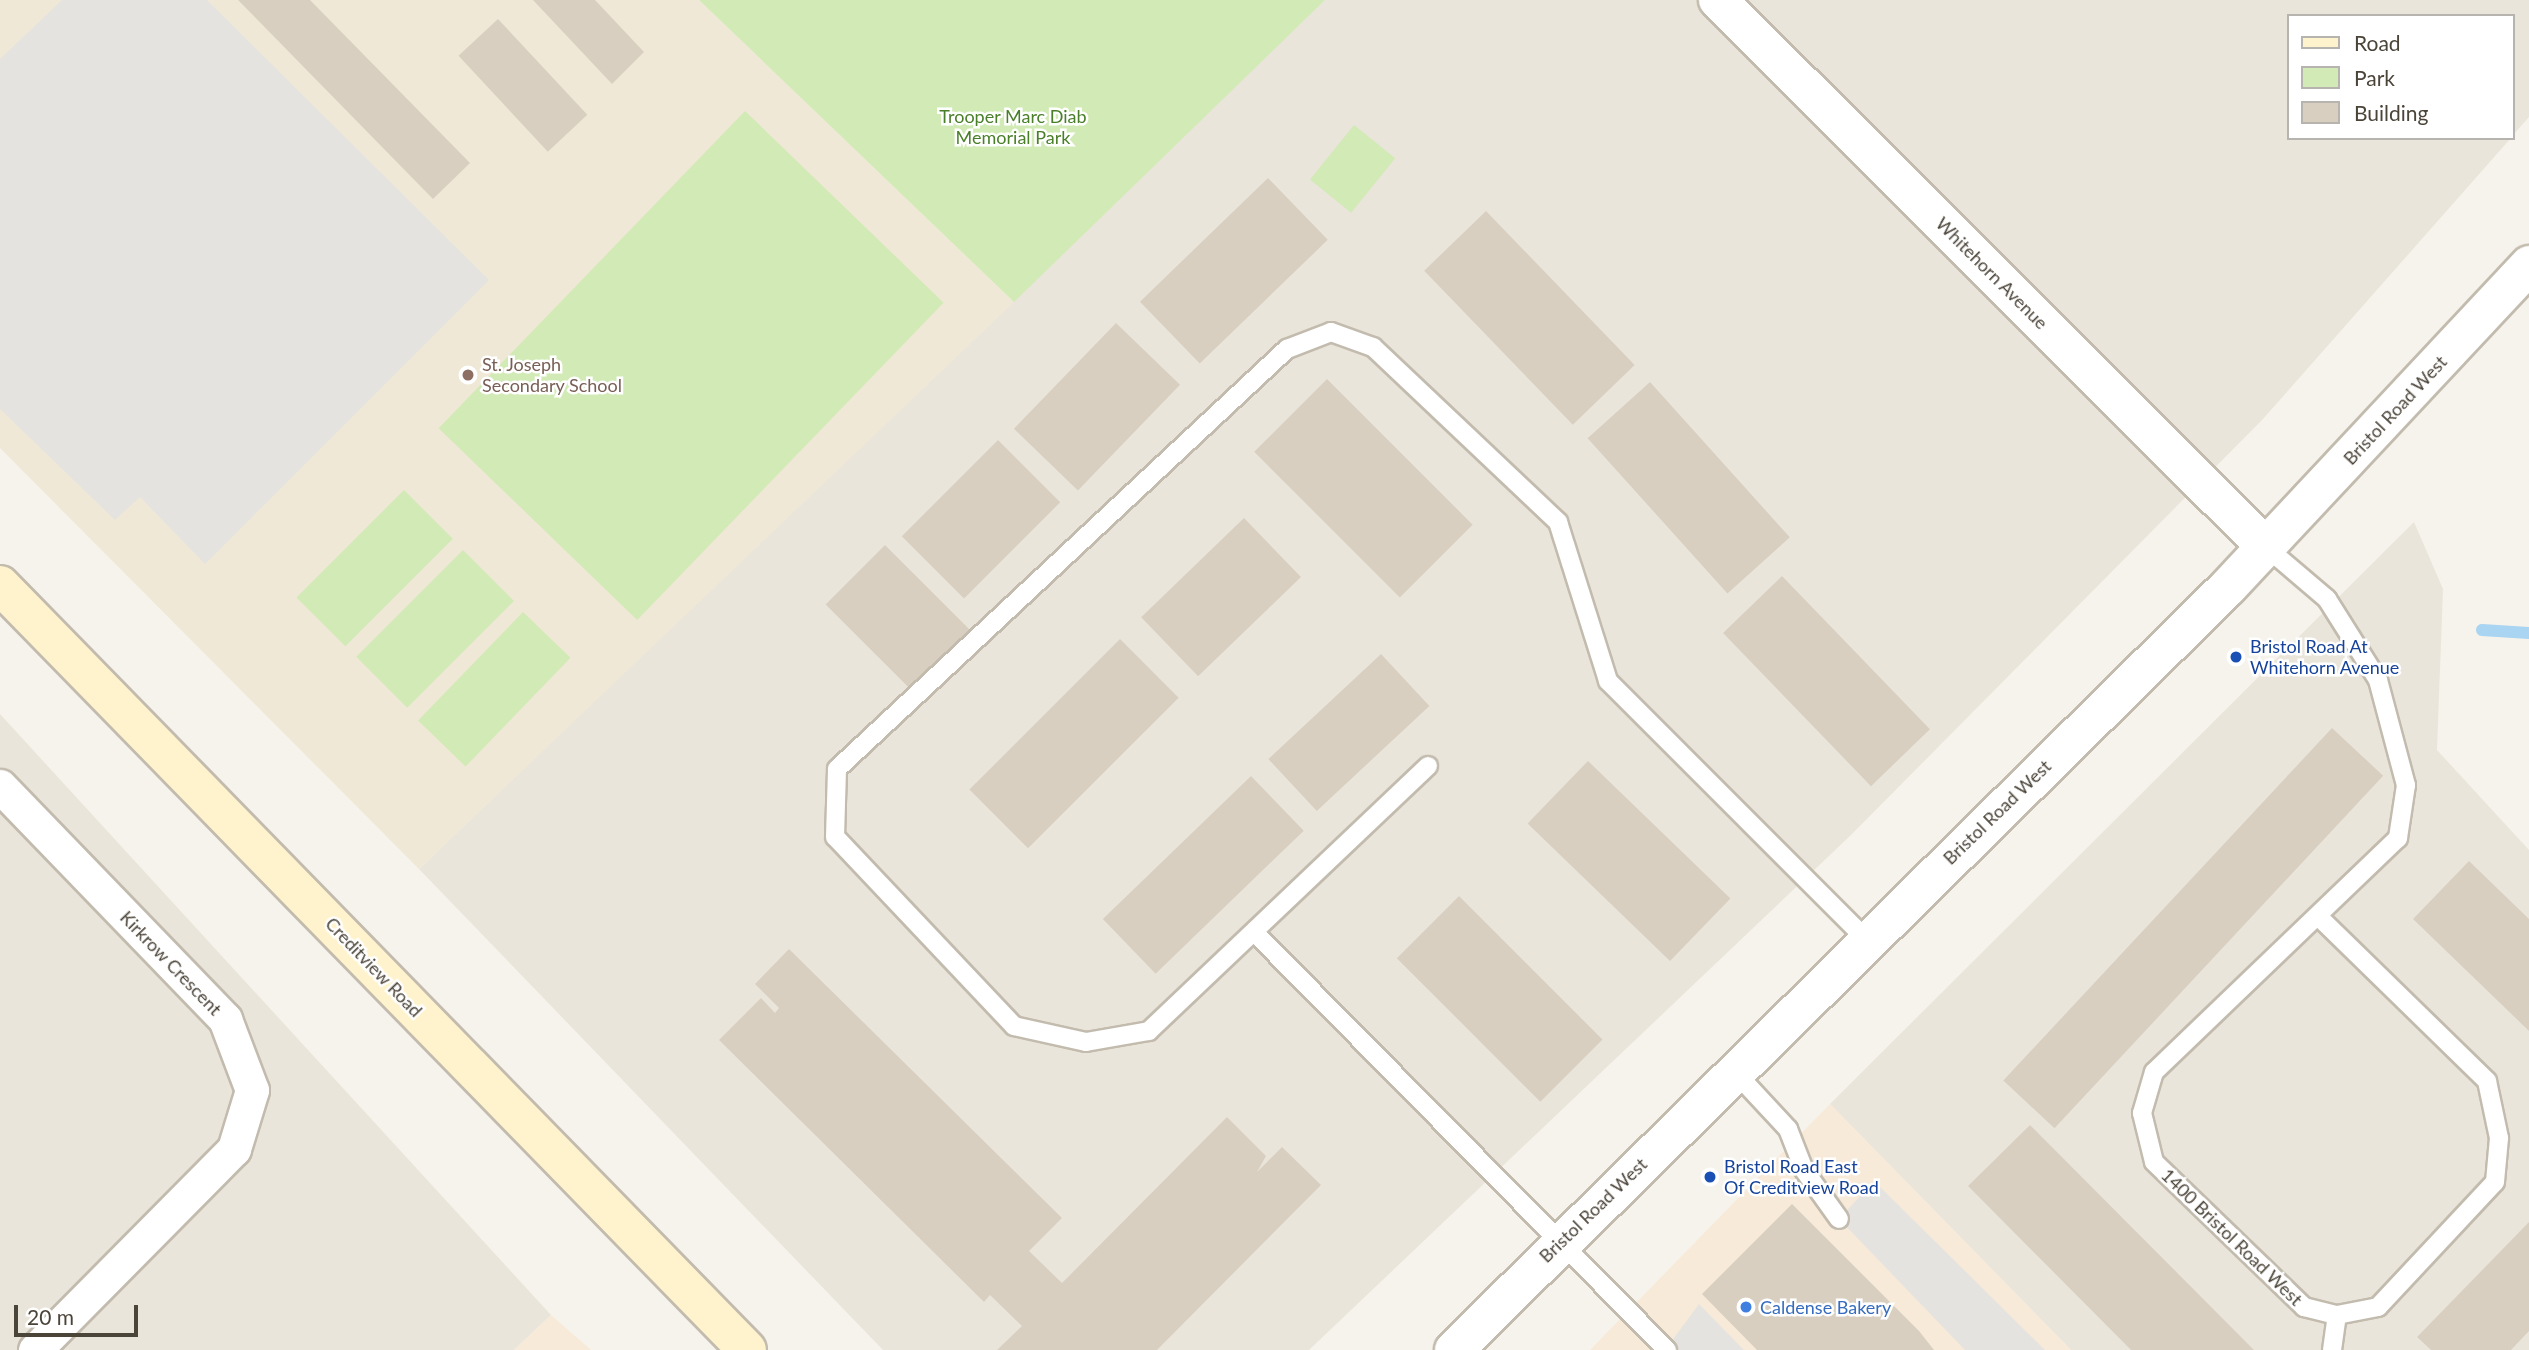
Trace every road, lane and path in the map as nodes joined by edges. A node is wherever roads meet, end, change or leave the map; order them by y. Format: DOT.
graph roads {
  1 [pos="1718,0"];
  2 [pos="2529,265"];
  3 [pos="2266,547"];
  4 [pos="0,585"];
  5 [pos="1428,766"];
  6 [pos="0,786"];
  7 [pos="2319,917"];
  8 [pos="1256,934"];
  9 [pos="1865,938"];
  10 [pos="1735,1072"];
  11 [pos="1839,1219"];
  12 [pos="1560,1241"];
  13 [pos="2337,1315"];
  14 [pos="35,1350"];
  15 [pos="747,1350"];
  16 [pos="1453,1350"];
  17 [pos="1667,1350"];
  18 [pos="2332,1350"];
  1 -- 3 [label="street, Whitehorn Avenue"];
  2 -- 3 [label="street, Bristol Road West"];
  3 -- 7 [label="lane, 1400 Bristol Road West"];
  3 -- 9 [label="street, Bristol Road West"];
  4 -- 15 [label="main road, Creditview Road"];
  5 -- 8 [label="lane"];
  6 -- 14 [label="street, Kirkrow Crescent"];
  7 -- 13 [label="lane, 1400 Bristol Road West"];
  7 -- 13 [label="lane, 1400 Bristol Road West"];
  8 -- 9 [label="lane"];
  8 -- 12 [label="lane"];
  9 -- 10 [label="street, Bristol Road West"];
  10 -- 11 [label="lane"];
  10 -- 12 [label="street, Bristol Road West"];
  12 -- 16 [label="street, Bristol Road West"];
  12 -- 17 [label="lane"];
  13 -- 18 [label="lane"];
}
